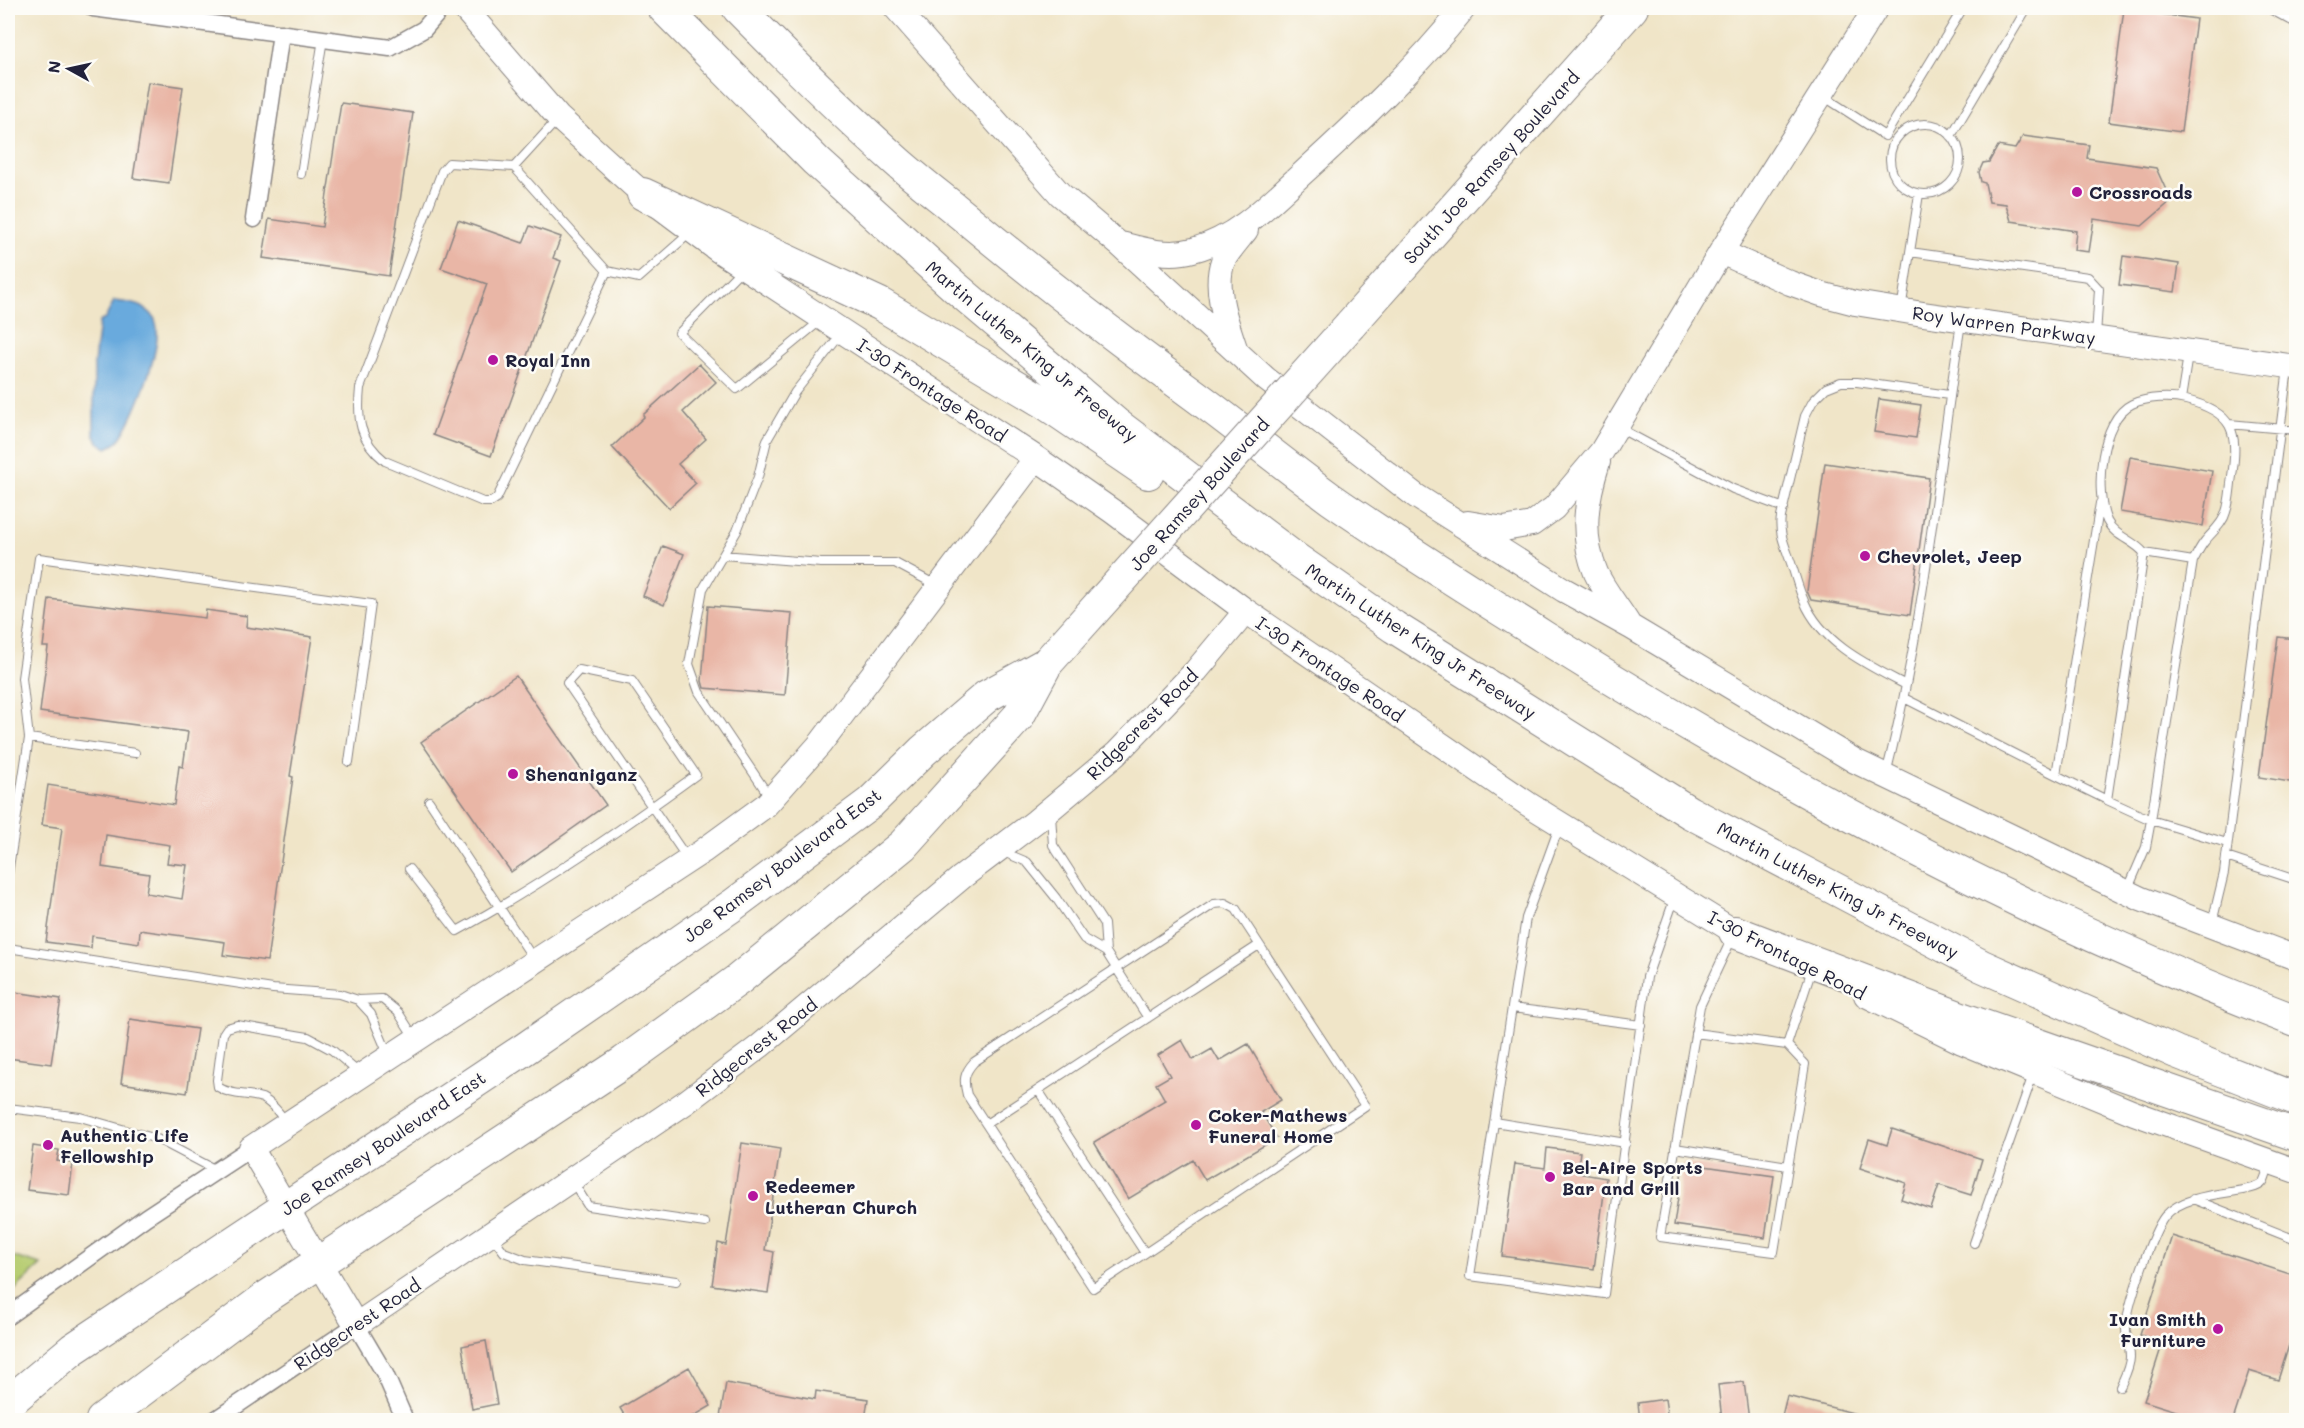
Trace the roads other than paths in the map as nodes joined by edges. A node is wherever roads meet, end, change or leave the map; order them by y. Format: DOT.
graph roads {
  1 [pos="93,8"];
  2 [pos="442,8"];
  3 [pos="464,8"];
  4 [pos="664,8"];
  5 [pos="738,8"];
  6 [pos="897,8"];
  7 [pos="1464,8"];
  8 [pos="1632,8"];
  9 [pos="1876,8"];
  10 [pos="1963,8"];
  11 [pos="2027,8"];
  12 [pos="2268,8"];
  13 [pos="2296,23"];
  14 [pos="281,33"];
  15 [pos="323,39"];
  16 [pos="1821,94"];
  17 [pos="559,118"];
  18 [pos="1885,136"];
  19 [pos="1951,136"];
  20 [pos="1894,142"];
  21 [pos="514,167"];
  22 [pos="301,174"];
  23 [pos="643,194"];
  24 [pos="1919,194"];
  25 [pos="1256,216"];
  26 [pos="254,219"];
  27 [pos="692,231"];
  28 [pos="1119,244"];
  29 [pos="1721,252"];
  30 [pos="1910,252"];
  31 [pos="753,258"];
  32 [pos="607,271"];
  33 [pos="1901,310"];
  34 [pos="1962,320"];
  35 [pos="833,325"];
  36 [pos="1350,325"];
  37 [pos="2096,338"];
  38 [pos="2189,351"];
  39 [pos="1236,352"];
  40 [pos="2292,366"];
  41 [pos="1949,395"];
  42 [pos="2181,399"];
  43 [pos="2229,424"];
  44 [pos="1616,427"];
  45 [pos="2281,427"];
  46 [pos="2296,430"];
  47 [pos="1602,451"];
  48 [pos="1036,458"];
  49 [pos="2102,496"];
  50 [pos="1784,508"];
  51 [pos="1457,521"];
  52 [pos="2144,553"];
  53 [pos="723,555"];
  54 [pos="1293,557"];
  55 [pos="2193,561"];
  56 [pos="939,586"];
  57 [pos="1246,611"];
  58 [pos="1631,627"];
  59 [pos="1047,663"];
  60 [pos="1906,685"];
  61 [pos="1904,698"];
  62 [pos="29,738"];
  63 [pos="135,753"];
  64 [pos="349,762"];
  65 [pos="1885,775"];
  66 [pos="2056,775"];
  67 [pos="771,799"];
  68 [pos="2107,800"];
  69 [pos="429,801"];
  70 [pos="652,807"];
  71 [pos="1052,808"];
  72 [pos="2151,820"];
  73 [pos="1561,824"];
  74 [pos="2228,843"];
  75 [pos="999,850"];
  76 [pos="2226,857"];
  77 [pos="688,861"];
  78 [pos="409,869"];
  79 [pos="8,874"];
  80 [pos="2296,880"];
  81 [pos="2126,892"];
  82 [pos="1676,895"];
  83 [pos="500,908"];
  84 [pos="2211,926"];
  85 [pos="1735,932"];
  86 [pos="1259,945"];
  87 [pos="8,948"];
  88 [pos="1106,952"];
  89 [pos="2296,958"];
  90 [pos="535,961"];
  91 [pos="1116,968"];
  92 [pos="1812,969"];
  93 [pos="358,1000"];
  94 [pos="1512,1008"];
  95 [pos="1148,1018"];
  96 [pos="2296,1021"];
  97 [pos="1641,1025"];
  98 [pos="1695,1033"];
  99 [pos="416,1040"];
  100 [pos="1787,1045"];
  101 [pos="390,1057"];
  102 [pos="2034,1072"];
  103 [pos="362,1076"];
  104 [pos="1038,1090"];
  105 [pos="2296,1099"];
  106 [pos="8,1108"];
  107 [pos="1494,1122"];
  108 [pos="288,1124"];
  109 [pos="986,1124"];
  110 [pos="2296,1135"];
  111 [pos="1626,1143"];
  112 [pos="251,1148"];
  113 [pos="1676,1148"];
  114 [pos="2270,1161"];
  115 [pos="1788,1166"];
  116 [pos="217,1170"];
  117 [pos="2296,1171"];
  118 [pos="571,1180"];
  119 [pos="2193,1199"];
  120 [pos="286,1207"];
  121 [pos="705,1223"];
  122 [pos="491,1234"];
  123 [pos="2296,1240"];
  124 [pos="1974,1244"];
  125 [pos="1144,1253"];
  126 [pos="319,1263"];
  127 [pos="676,1281"];
  128 [pos="8,1316"];
  129 [pos="356,1325"];
  130 [pos="2120,1387"];
  131 [pos="8,1403"];
  132 [pos="102,1420"];
  133 [pos="215,1420"];
  134 [pos="405,1420"];
  1 -- 14 [label="street"];
  2 -- 15 [label="street"];
  3 -- 17 [label="main road, I-30 Frontage Road"];
  4 -- 54 [label="highway, Martin Luther King Jr Freeway"];
  5 -- 96 [label="highway"];
  6 -- 28 [label="main road"];
  7 -- 25 [label="main road"];
  8 -- 36 [label="highway, South Joe Ramsey Boulevard"];
  9 -- 16 [label="main road"];
  10 -- 18 [label="lane"];
  11 -- 19 [label="lane"];
  12 -- 13 [label="lane"];
  14 -- 15 [label="street"];
  14 -- 26 [label="street"];
  15 -- 22 [label="lane"];
  16 -- 18 [label="lane"];
  16 -- 29 [label="main road"];
  17 -- 21 [label="lane"];
  17 -- 23 [label="main road, I-30 Frontage Road"];
  18 -- 20 [label="lane"];
  19 -- 20 [label="lane"];
  19 -- 24 [label="lane"];
  20 -- 24 [label="lane"];
  21 -- 32 [label="lane"];
  21 -- 32 [label="lane"];
  23 -- 27 [label="main road, I-30 Frontage Road"];
  23 -- 31 [label="highway"];
  24 -- 30 [label="lane"];
  25 -- 28 [label="main road"];
  25 -- 39 [label="main road"];
  27 -- 31 [label="main road, I-30 Frontage Road"];
  27 -- 32 [label="lane"];
  28 -- 39 [label="main road"];
  29 -- 33 [label="main road, Roy Warren Parkway"];
  29 -- 44 [label="main road"];
  30 -- 33 [label="lane"];
  30 -- 37 [label="lane"];
  31 -- 35 [label="main road, I-30 Frontage Road"];
  31 -- 35 [label="lane"];
  31 -- 54 [label="highway"];
  33 -- 34 [label="main road, Roy Warren Parkway"];
  34 -- 37 [label="main road, Roy Warren Parkway"];
  34 -- 41 [label="lane"];
  35 -- 48 [label="main road, I-30 Frontage Road"];
  35 -- 53 [label="lane"];
  36 -- 59 [label="highway, Joe Ramsey Boulevard, bridge"];
  37 -- 38 [label="main road, Roy Warren Parkway"];
  38 -- 40 [label="main road, Roy Warren Parkway"];
  38 -- 42 [label="lane"];
  39 -- 51 [label="main road"];
  40 -- 45 [label="lane"];
  41 -- 50 [label="lane"];
  41 -- 60 [label="lane"];
  42 -- 43 [label="lane"];
  42 -- 49 [label="lane"];
  43 -- 45 [label="lane"];
  43 -- 55 [label="lane"];
  44 -- 47 [label="main road"];
  44 -- 50 [label="lane"];
  45 -- 46 [label="lane"];
  45 -- 74 [label="lane"];
  47 -- 51 [label="main road"];
  47 -- 58 [label="main road"];
  48 -- 56 [label="main road"];
  48 -- 57 [label="main road, I-30 Frontage Road"];
  49 -- 52 [label="lane"];
  49 -- 66 [label="lane"];
  50 -- 60 [label="lane"];
  51 -- 58 [label="main road"];
  52 -- 55 [label="lane"];
  52 -- 68 [label="lane"];
  53 -- 56 [label="lane"];
  53 -- 67 [label="lane"];
  54 -- 105 [label="highway, Martin Luther King Jr Freeway"];
  55 -- 72 [label="lane"];
  56 -- 67 [label="main road"];
  57 -- 71 [label="main road, Ridgecrest Road"];
  57 -- 73 [label="main road, I-30 Frontage Road"];
  58 -- 65 [label="main road"];
  59 -- 120 [label="highway, Joe Ramsey Boulevard East"];
  59 -- 126 [label="highway"];
  60 -- 61 [label="lane"];
  61 -- 65 [label="lane"];
  61 -- 66 [label="lane"];
  62 -- 63 [label="lane"];
  62 -- 64 [label="lane"];
  62 -- 79 [label="lane"];
  65 -- 81 [label="main road"];
  66 -- 68 [label="lane"];
  67 -- 77 [label="main road"];
  68 -- 72 [label="lane"];
  69 -- 83 [label="lane"];
  70 -- 70 [label="lane"];
  70 -- 77 [label="lane"];
  70 -- 83 [label="lane"];
  71 -- 75 [label="main road, Ridgecrest Road"];
  71 -- 88 [label="lane"];
  72 -- 74 [label="lane"];
  72 -- 81 [label="lane"];
  73 -- 82 [label="main road, I-30 Frontage Road"];
  73 -- 94 [label="lane"];
  74 -- 76 [label="lane"];
  75 -- 88 [label="lane"];
  75 -- 118 [label="main road, Ridgecrest Road"];
  76 -- 80 [label="lane"];
  76 -- 84 [label="lane"];
  77 -- 90 [label="main road"];
  78 -- 83 [label="lane"];
  81 -- 84 [label="main road"];
  82 -- 85 [label="main road, I-30 Frontage Road"];
  82 -- 97 [label="lane"];
  83 -- 90 [label="lane"];
  84 -- 89 [label="main road"];
  85 -- 92 [label="main road, I-30 Frontage Road"];
  85 -- 98 [label="lane"];
  85 -- 110 [label="highway"];
  86 -- 91 [label="lane"];
  86 -- 95 [label="lane"];
  86 -- 125 [label="lane"];
  87 -- 93 [label="lane"];
  88 -- 91 [label="lane"];
  90 -- 99 [label="main road"];
  91 -- 95 [label="lane"];
  91 -- 109 [label="lane"];
  92 -- 100 [label="lane"];
  92 -- 102 [label="main road, I-30 Frontage Road"];
  93 -- 99 [label="lane"];
  93 -- 101 [label="lane"];
  94 -- 97 [label="lane"];
  94 -- 107 [label="lane"];
  95 -- 104 [label="lane"];
  97 -- 111 [label="lane"];
  98 -- 100 [label="lane"];
  98 -- 113 [label="lane"];
  99 -- 101 [label="main road"];
  100 -- 115 [label="lane"];
  101 -- 103 [label="main road"];
  102 -- 114 [label="main road, I-30 Frontage Road"];
  102 -- 124 [label="lane"];
  103 -- 108 [label="main road"];
  103 -- 108 [label="lane"];
  104 -- 109 [label="lane"];
  104 -- 125 [label="lane"];
  106 -- 116 [label="lane"];
  107 -- 111 [label="lane"];
  107 -- 111 [label="lane"];
  108 -- 112 [label="main road"];
  109 -- 125 [label="lane"];
  112 -- 116 [label="street"];
  112 -- 120 [label="main road"];
  113 -- 115 [label="lane"];
  113 -- 115 [label="lane"];
  114 -- 117 [label="main road, I-30 Frontage Road"];
  114 -- 119 [label="lane"];
  116 -- 128 [label="street"];
  118 -- 121 [label="lane"];
  118 -- 122 [label="main road, Ridgecrest Road"];
  119 -- 123 [label="lane"];
  119 -- 130 [label="lane"];
  120 -- 126 [label="main road"];
  120 -- 131 [label="highway, Joe Ramsey Boulevard East"];
  122 -- 127 [label="lane"];
  122 -- 129 [label="main road, Ridgecrest Road"];
  126 -- 129 [label="main road"];
  126 -- 132 [label="highway"];
  129 -- 133 [label="street, Ridgecrest Road"];
  129 -- 134 [label="street"];
}
